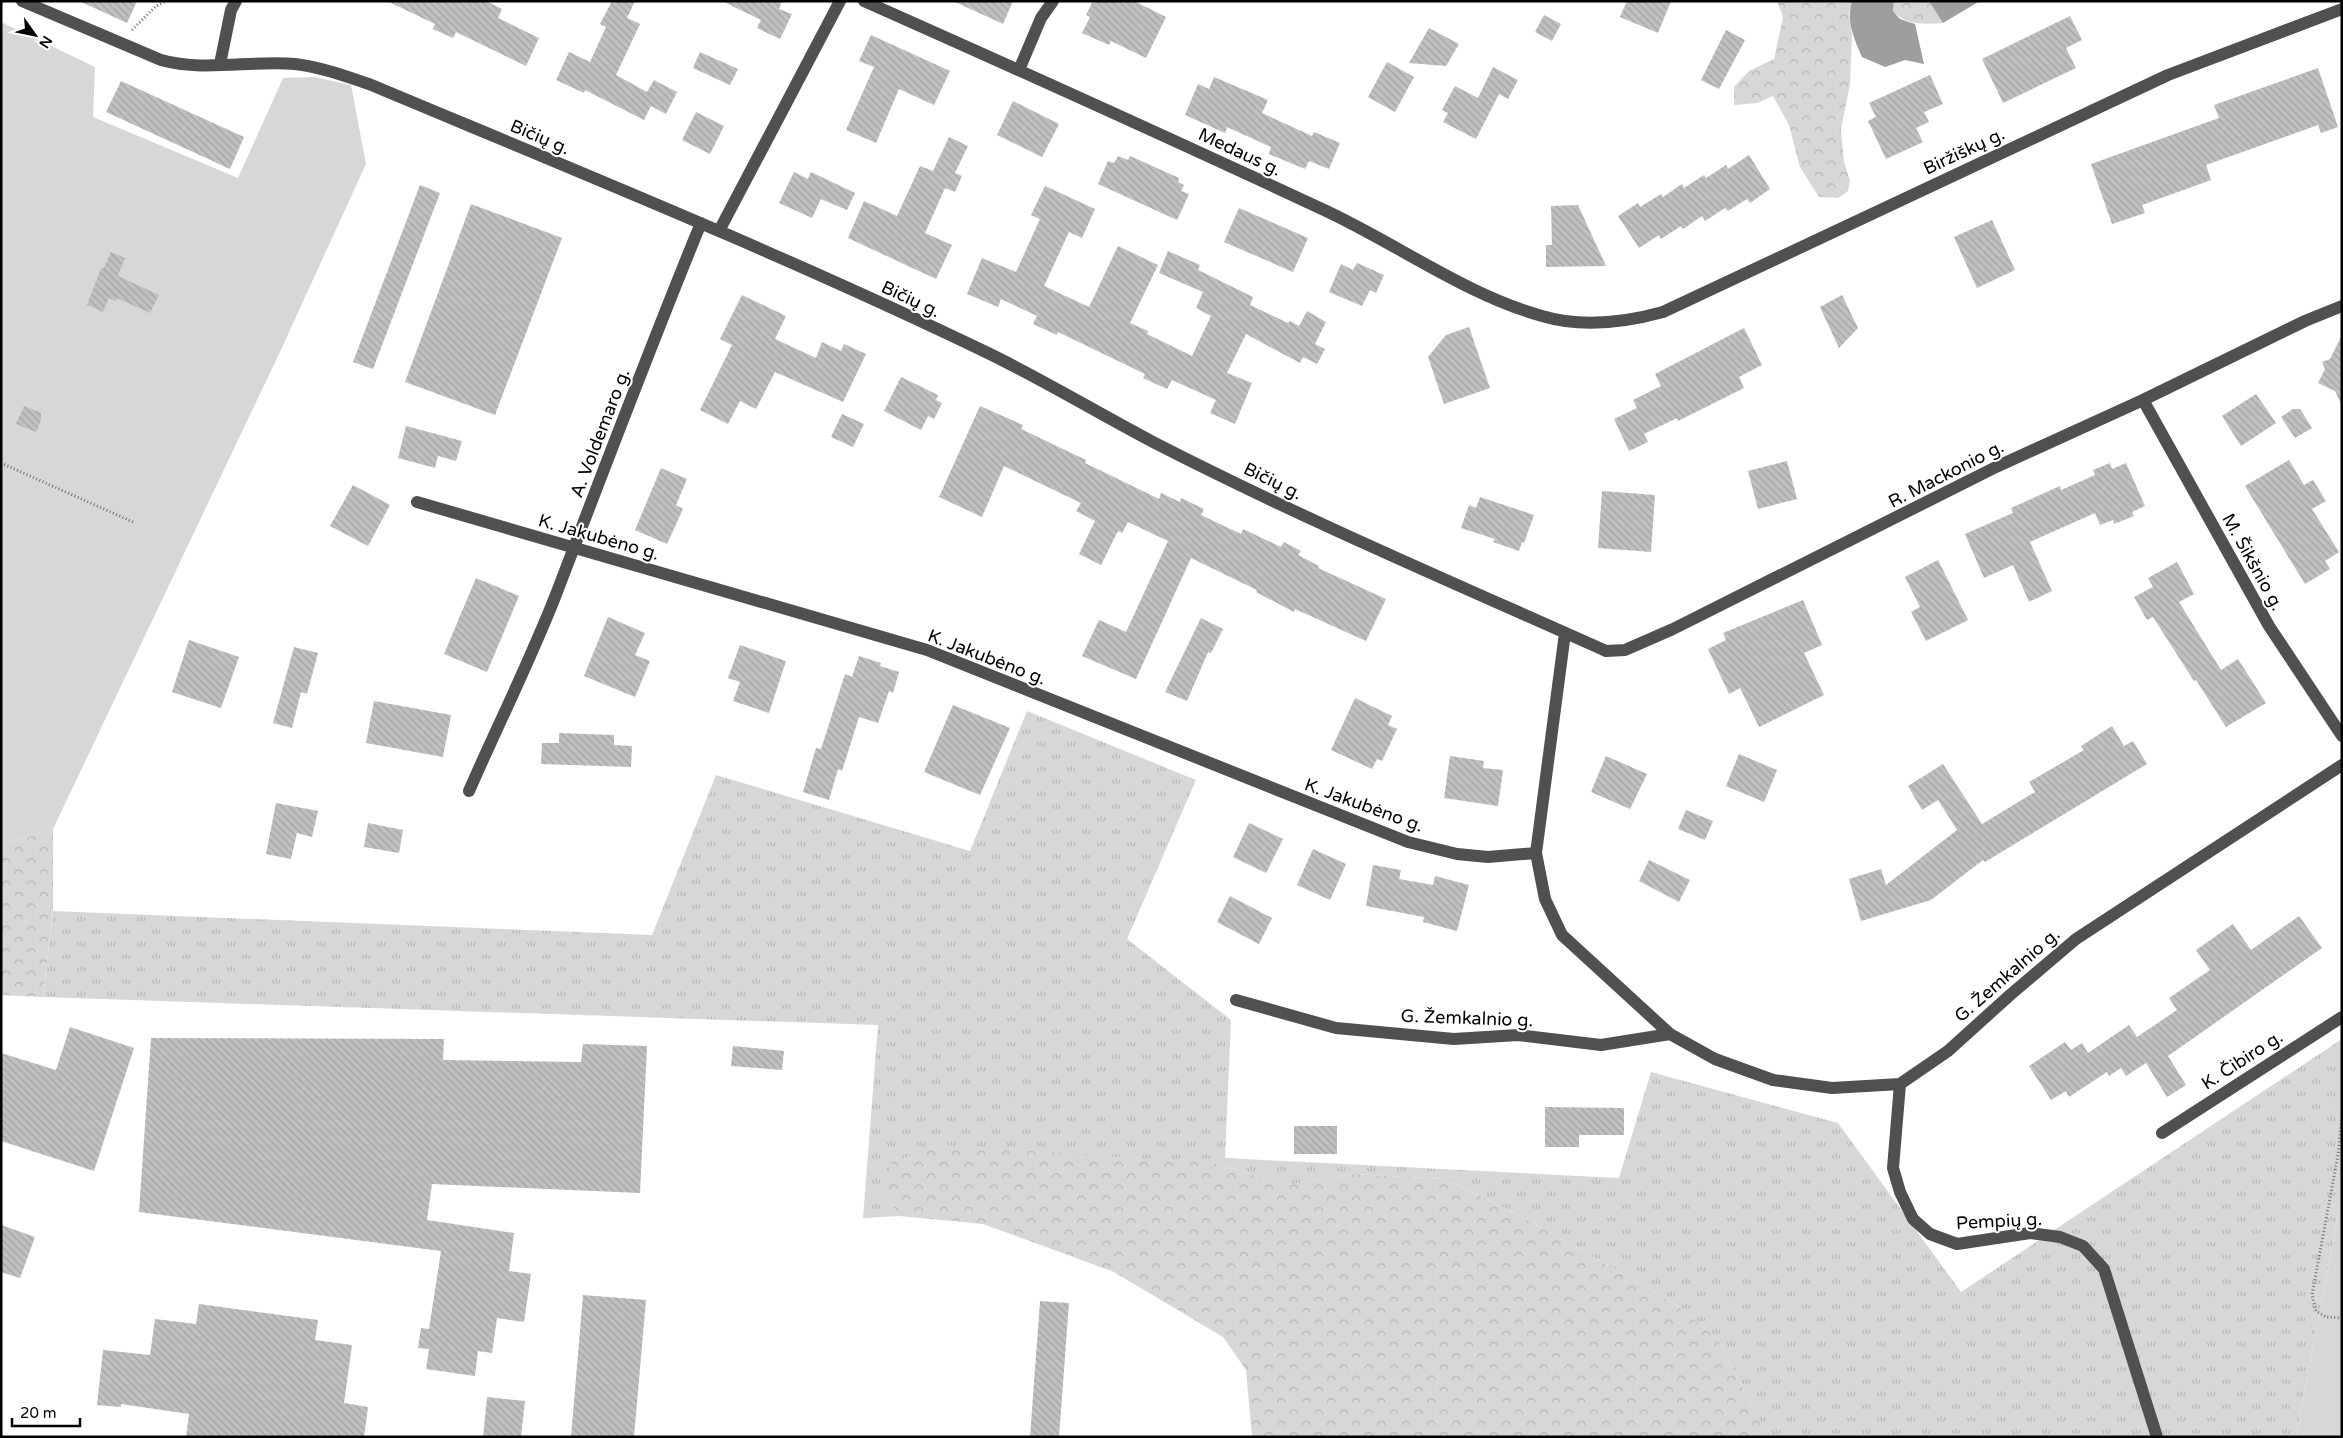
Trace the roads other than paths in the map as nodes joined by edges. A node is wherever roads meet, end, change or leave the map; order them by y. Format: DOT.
graph roads {
  1 [pos="22,1"];
  2 [pos="236,1"];
  3 [pos="840,1"];
  4 [pos="864,1"];
  5 [pos="1053,1"];
  6 [pos="2342,9"];
  7 [pos="220,64"];
  8 [pos="1019,70"];
  9 [pos="701,223"];
  10 [pos="720,231"];
  11 [pos="2342,306"];
  12 [pos="1603,323"];
  13 [pos="2143,400"];
  14 [pos="417,502"];
  15 [pos="574,547"];
  16 [pos="1565,633"];
  17 [pos="2342,736"];
  18 [pos="2342,764"];
  19 [pos="469,791"];
  20 [pos="1536,853"];
  21 [pos="1236,1000"];
  22 [pos="2342,1017"];
  23 [pos="1670,1034"];
  24 [pos="1900,1084"];
  25 [pos="2162,1133"];
  26 [pos="2157,1437"];
  1 -- 7 [label="street, Bičių g."];
  2 -- 7 [label="street"];
  3 -- 10 [label="street"];
  4 -- 8 [label="street, Medaus g."];
  5 -- 8 [label="street"];
  6 -- 12 [label="street, Biržiškų g."];
  7 -- 9 [label="street, Bičių g."];
  8 -- 12 [label="street, Medaus g."];
  9 -- 10 [label="street, Bičių g."];
  9 -- 15 [label="street, A. Voldemaro g."];
  10 -- 16 [label="street, Bičių g."];
  11 -- 13 [label="street, R. Mackonio g."];
  13 -- 16 [label="street, R. Mackonio g."];
  13 -- 17 [label="street, M. Šikšnio g."];
  14 -- 15 [label="street, K. Jakubėno g."];
  15 -- 19 [label="street, A. Voldemaro g."];
  15 -- 20 [label="street, K. Jakubėno g."];
  16 -- 20 [label="street"];
  18 -- 24 [label="street, G. Žemkalnio g."];
  20 -- 23 [label="street"];
  21 -- 23 [label="street, G. Žemkalnio g."];
  22 -- 25 [label="street, K. Čibiro g."];
  23 -- 24 [label="street"];
  24 -- 26 [label="street, Pempių g."];
}
